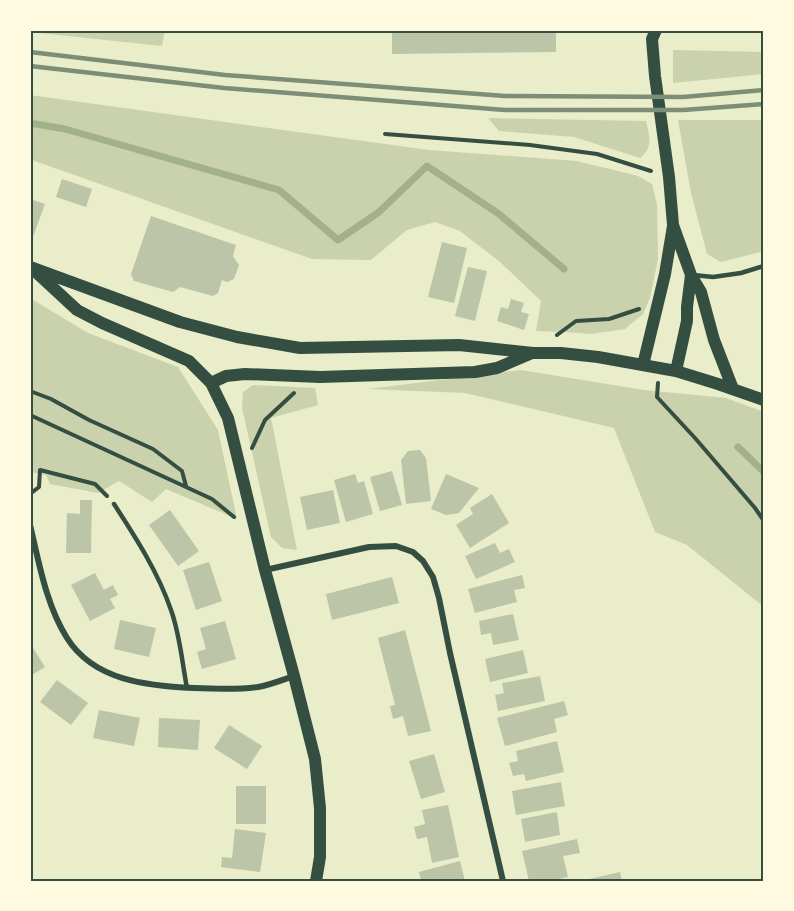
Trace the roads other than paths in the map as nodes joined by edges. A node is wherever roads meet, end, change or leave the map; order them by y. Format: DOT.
graph roads {
  1 [pos="656,30"];
  2 [pos="673,225"];
  3 [pos="764,266"];
  4 [pos="31,267"];
  5 [pos="691,275"];
  6 [pos="533,353"];
  7 [pos="643,365"];
  8 [pos="676,371"];
  9 [pos="211,383"];
  10 [pos="733,389"];
  11 [pos="764,400"];
  12 [pos="114,504"];
  13 [pos="30,525"];
  14 [pos="265,570"];
  15 [pos="294,676"];
  16 [pos="187,688"];
  17 [pos="316,881"];
  18 [pos="502,881"];
  1 -- 2 [label="main road"];
  2 -- 5 [label="main road"];
  2 -- 7 [label="main road"];
  3 -- 5 [label="lane"];
  4 -- 6 [label="main road"];
  4 -- 9 [label="main road"];
  5 -- 8 [label="main road"];
  5 -- 10 [label="main road"];
  6 -- 7 [label="main road"];
  6 -- 9 [label="main road"];
  7 -- 8 [label="main road"];
  8 -- 10 [label="main road"];
  9 -- 14 [label="main road"];
  10 -- 11 [label="main road"];
  12 -- 16 [label="lane"];
  13 -- 16 [label="street"];
  14 -- 15 [label="main road"];
  14 -- 18 [label="street"];
  15 -- 16 [label="street"];
  15 -- 17 [label="main road"];
}
